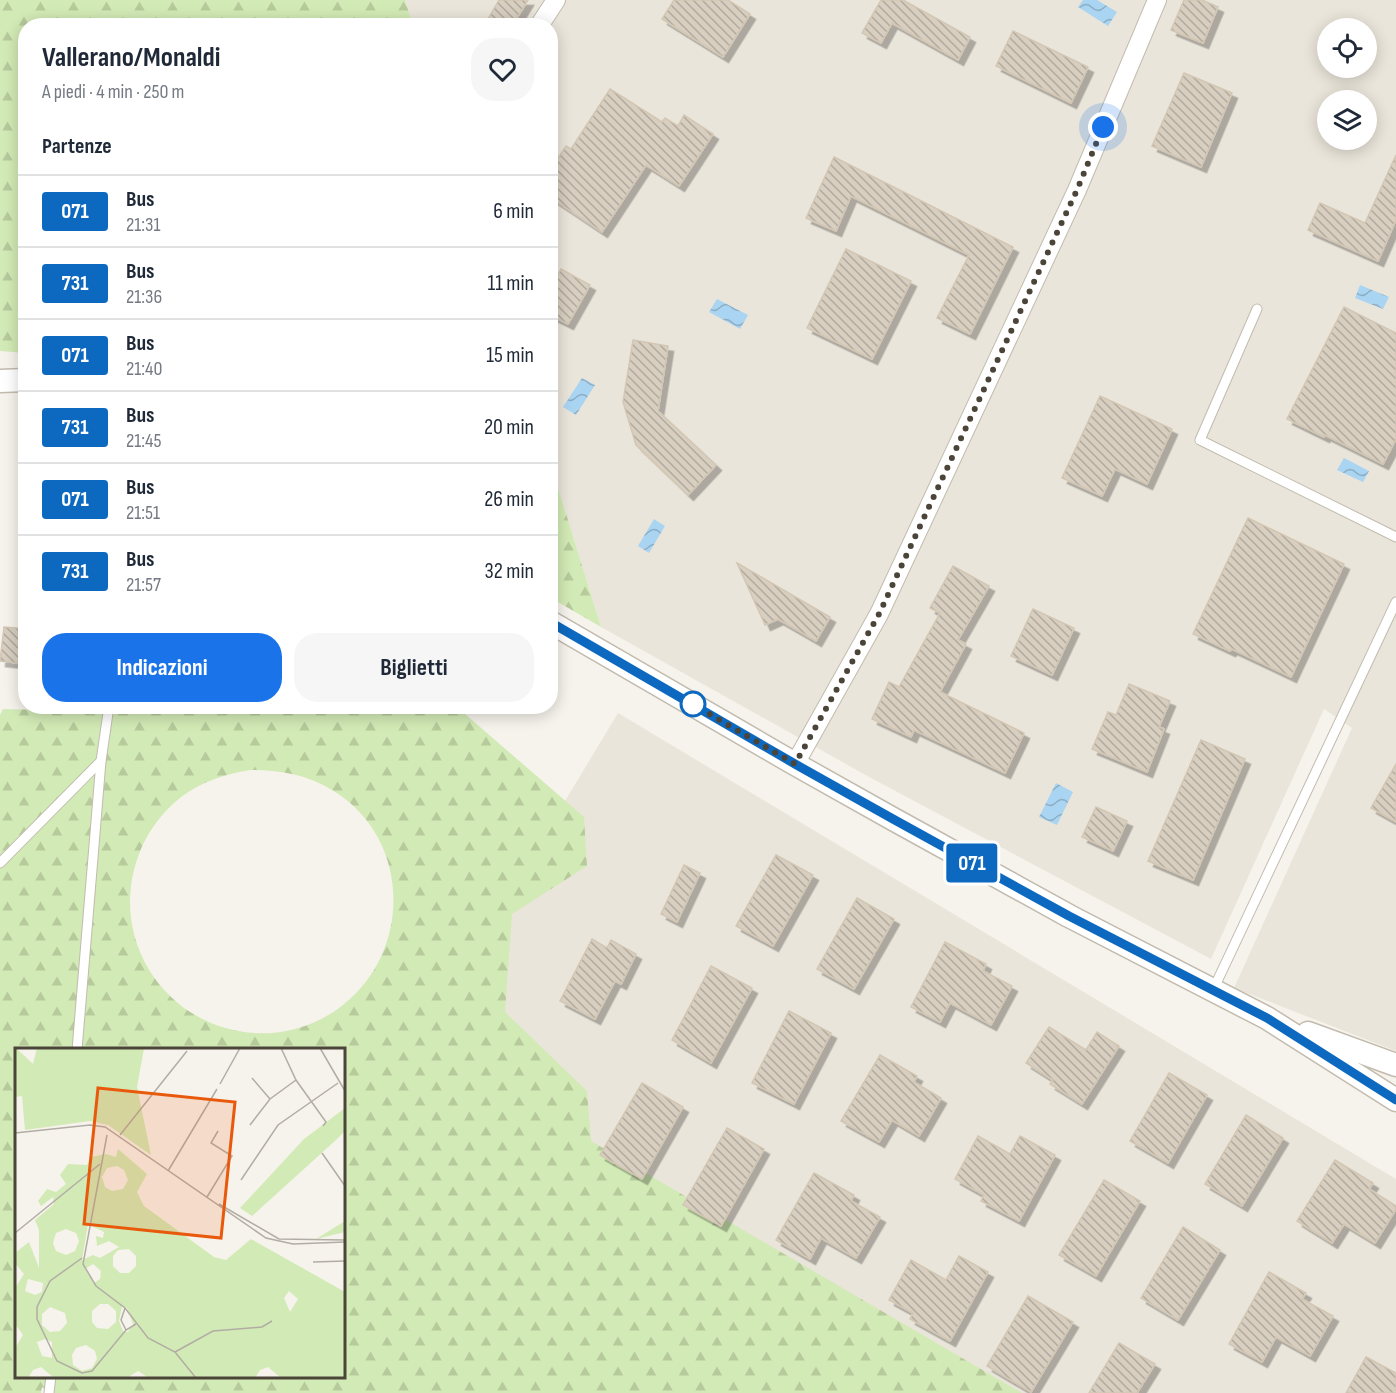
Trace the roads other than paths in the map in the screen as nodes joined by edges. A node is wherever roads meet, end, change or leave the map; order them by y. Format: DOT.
graph roads {
  1 [pos="556,0"];
  2 [pos="1157,0"];
  3 [pos="544,18"];
  4 [pos="1257,309"];
  5 [pos="18,380"];
  6 [pos="0,381"];
  7 [pos="1396,537"];
  8 [pos="1396,602"];
  9 [pos="558,627"];
  10 [pos="108,714"];
  11 [pos="101,761"];
  12 [pos="795,764"];
  13 [pos="0,863"];
  14 [pos="1213,990"];
  15 [pos="1267,1018"];
  16 [pos="78,1048"];
  17 [pos="1396,1065"];
  18 [pos="1396,1100"];
  19 [pos="51,1378"];
  20 [pos="49,1393"];
  1 -- 3 [label="street"];
  2 -- 12 [label="street"];
  4 -- 7 [label="lane"];
  5 -- 6 [label="street"];
  8 -- 14 [label="lane"];
  9 -- 12 [label="street"];
  10 -- 11 [label="lane"];
  11 -- 13 [label="lane"];
  11 -- 16 [label="lane"];
  12 -- 14 [label="street"];
  14 -- 15 [label="street"];
  15 -- 17 [label="street"];
  15 -- 18 [label="street"];
  19 -- 20 [label="lane"];
}
